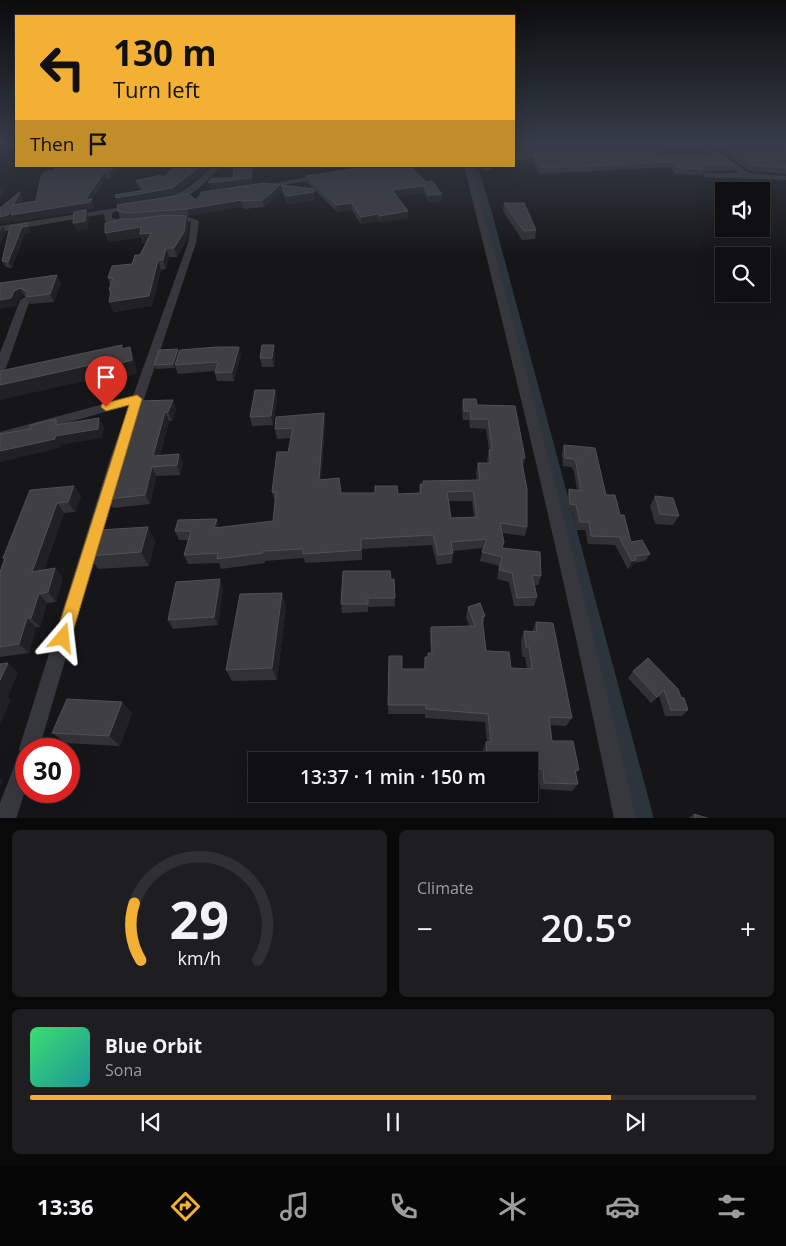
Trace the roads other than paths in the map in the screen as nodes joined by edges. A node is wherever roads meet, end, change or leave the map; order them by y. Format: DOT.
graph roads {
  1 [pos="200,181"];
  2 [pos="293,181"];
  3 [pos="471,181"];
  4 [pos="254,188"];
  5 [pos="197,196"];
  6 [pos="177,198"];
  7 [pos="160,202"];
  8 [pos="126,208"];
  9 [pos="108,211"];
  10 [pos="0,229"];
  11 [pos="25,300"];
  12 [pos="0,368"];
  13 [pos="137,399"];
  14 [pos="0,437"];
  15 [pos="32,738"];
  16 [pos="15,790"];
  17 [pos="5,818"];
  18 [pos="625,818"];
  1 -- 6 [label="street"];
  2 -- 4 [label="street"];
  3 -- 18 [label="street"];
  5 -- 6 [label="street"];
  6 -- 7 [label="street"];
  8 -- 9 [label="street"];
  9 -- 10 [label="street"];
  9 -- 13 [label="street"];
  11 -- 12 [label="street"];
  13 -- 14 [label="street"];
  13 -- 15 [label="street"];
  16 -- 17 [label="street"];
}
